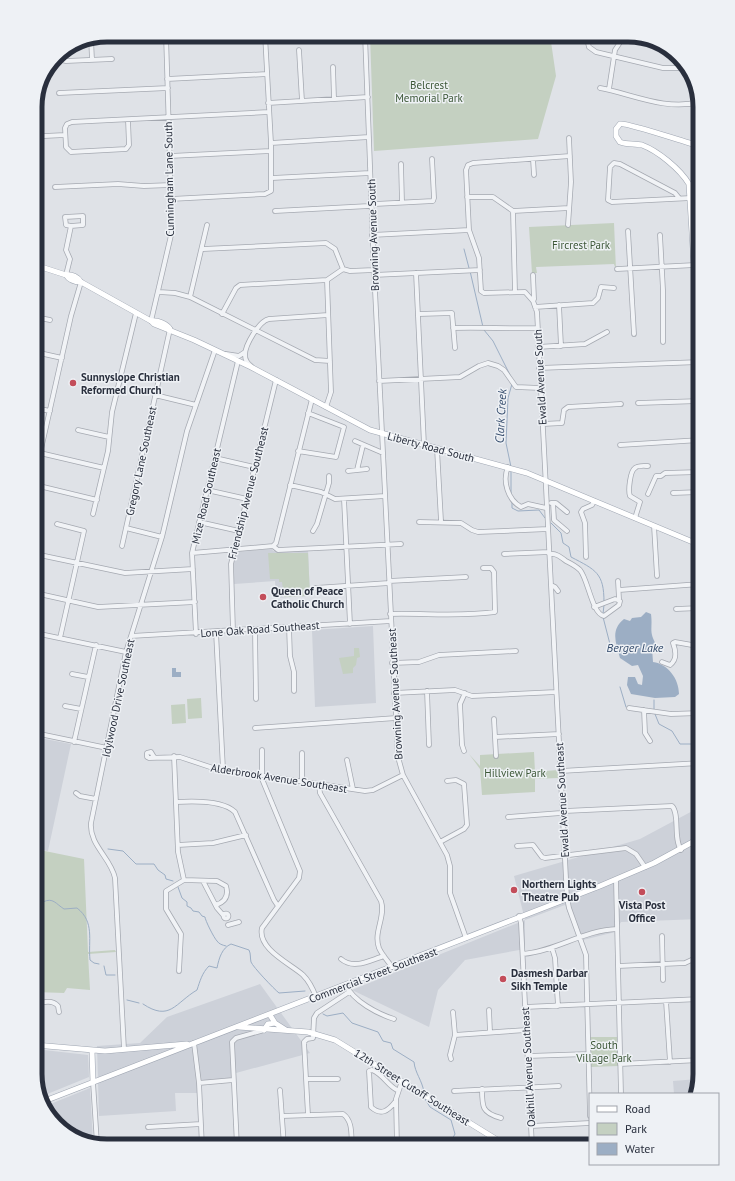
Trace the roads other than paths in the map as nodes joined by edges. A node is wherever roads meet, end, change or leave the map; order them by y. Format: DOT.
graph roads {
  1 [pos="166,42"];
  2 [pos="265,42"];
  3 [pos="365,42"];
  4 [pos="587,42"];
  5 [pos="620,42"];
  6 [pos="91,44"];
  7 [pos="299,50"];
  8 [pos="614,56"];
  9 [pos="63,59"];
  10 [pos="112,59"];
  11 [pos="92,60"];
  12 [pos="333,67"];
  13 [pos="680,68"];
  14 [pos="267,74"];
  15 [pos="167,79"];
  16 [pos="168,88"];
  17 [pos="600,88"];
  18 [pos="609,90"];
  19 [pos="59,93"];
  20 [pos="368,97"];
  21 [pos="334,99"];
  22 [pos="302,101"];
  23 [pos="268,103"];
  24 [pos="693,103"];
  25 [pos="269,112"];
  26 [pos="169,118"];
  27 [pos="128,120"];
  28 [pos="42,135"];
  29 [pos="65,136"];
  30 [pos="369,137"];
  31 [pos="569,138"];
  32 [pos="271,143"];
  33 [pos="693,144"];
  34 [pos="271,151"];
  35 [pos="170,156"];
  36 [pos="570,156"];
  37 [pos="432,159"];
  38 [pos="533,159"];
  39 [pos="401,164"];
  40 [pos="370,172"];
  41 [pos="534,175"];
  42 [pos="272,178"];
  43 [pos="171,185"];
  44 [pos="55,187"];
  45 [pos="467,197"];
  46 [pos="679,198"];
  47 [pos="691,198"];
  48 [pos="171,199"];
  49 [pos="402,202"];
  50 [pos="371,205"];
  51 [pos="569,208"];
  52 [pos="275,211"];
  53 [pos="513,211"];
  54 [pos="208,225"];
  55 [pos="568,225"];
  56 [pos="71,226"];
  57 [pos="469,230"];
  58 [pos="628,231"];
  59 [pos="372,235"];
  60 [pos="660,235"];
  61 [pos="693,240"];
  62 [pos="203,249"];
  63 [pos="693,265"];
  64 [pos="662,266"];
  65 [pos="42,267"];
  66 [pos="630,268"];
  67 [pos="343,269"];
  68 [pos="617,269"];
  69 [pos="374,270"];
  70 [pos="480,270"];
  71 [pos="416,273"];
  72 [pos="66,275"];
  73 [pos="374,275"];
  74 [pos="533,275"];
  75 [pos="328,280"];
  76 [pos="81,282"];
  77 [pos="614,288"];
  78 [pos="159,292"];
  79 [pos="515,292"];
  80 [pos="190,297"];
  81 [pos="533,302"];
  82 [pos="559,305"];
  83 [pos="535,306"];
  84 [pos="136,313"];
  85 [pos="222,314"];
  86 [pos="418,314"];
  87 [pos="328,315"];
  88 [pos="42,318"];
  89 [pos="50,320"];
  90 [pos="151,321"];
  91 [pos="453,328"];
  92 [pos="537,328"];
  93 [pos="170,330"];
  94 [pos="256,330"];
  95 [pos="607,332"];
  96 [pos="634,334"];
  97 [pos="663,342"];
  98 [pos="561,346"];
  99 [pos="538,347"];
  100 [pos="454,348"];
  101 [pos="215,350"];
  102 [pos="246,352"];
  103 [pos="42,354"];
  104 [pos="224,354"];
  105 [pos="62,358"];
  106 [pos="238,361"];
  107 [pos="330,361"];
  108 [pos="693,362"];
  109 [pos="251,367"];
  110 [pos="540,368"];
  111 [pos="422,379"];
  112 [pos="276,380"];
  113 [pos="379,381"];
  114 [pos="540,388"];
  115 [pos="155,395"];
  116 [pos="312,399"];
  117 [pos="693,401"];
  118 [pos="621,404"];
  119 [pos="638,404"];
  120 [pos="196,405"];
  121 [pos="326,407"];
  122 [pos="42,409"];
  123 [pos="50,411"];
  124 [pos="308,412"];
  125 [pos="346,419"];
  126 [pos="543,424"];
  127 [pos="344,427"];
  128 [pos="78,430"];
  129 [pos="381,434"];
  130 [pos="109,437"];
  131 [pos="693,440"];
  132 [pos="355,441"];
  133 [pos="42,445"];
  134 [pos="363,445"];
  135 [pos="620,445"];
  136 [pos="424,446"];
  137 [pos="437,449"];
  138 [pos="298,451"];
  139 [pos="42,453"];
  140 [pos="383,453"];
  141 [pos="215,458"];
  142 [pos="648,466"];
  143 [pos="254,467"];
  144 [pos="508,467"];
  145 [pos="104,468"];
  146 [pos="367,469"];
  147 [pos="357,470"];
  148 [pos="348,471"];
  149 [pos="693,472"];
  150 [pos="329,476"];
  151 [pos="545,480"];
  152 [pos="290,485"];
  153 [pos="42,488"];
  154 [pos="207,490"];
  155 [pos="693,492"];
  156 [pos="673,493"];
  157 [pos="325,494"];
  158 [pos="648,494"];
  159 [pos="385,496"];
  160 [pos="247,499"];
  161 [pos="344,499"];
  162 [pos="97,500"];
  163 [pos="594,501"];
  164 [pos="553,503"];
  165 [pos="546,505"];
  166 [pos="567,512"];
  167 [pos="93,514"];
  168 [pos="635,518"];
  169 [pos="199,522"];
  170 [pos="419,522"];
  171 [pos="441,522"];
  172 [pos="57,524"];
  173 [pos="654,526"];
  174 [pos="126,528"];
  175 [pos="548,529"];
  176 [pos="239,531"];
  177 [pos="313,531"];
  178 [pos="567,531"];
  179 [pos="162,537"];
  180 [pos="693,542"];
  181 [pos="387,544"];
  182 [pos="401,544"];
  183 [pos="122,546"];
  184 [pos="273,546"];
  185 [pos="346,547"];
  186 [pos="234,550"];
  187 [pos="192,553"];
  188 [pos="549,553"];
  189 [pos="504,554"];
  190 [pos="42,556"];
  191 [pos="586,557"];
  192 [pos="76,563"];
  193 [pos="483,568"];
  194 [pos="193,569"];
  195 [pos="151,572"];
  196 [pos="657,576"];
  197 [pos="466,577"];
  198 [pos="618,581"];
  199 [pos="389,582"];
  200 [pos="551,585"];
  201 [pos="693,585"];
  202 [pos="348,586"];
  203 [pos="315,588"];
  204 [pos="619,590"];
  205 [pos="558,591"];
  206 [pos="42,595"];
  207 [pos="619,599"];
  208 [pos="68,601"];
  209 [pos="195,602"];
  210 [pos="141,605"];
  211 [pos="594,606"];
  212 [pos="693,608"];
  213 [pos="676,609"];
  214 [pos="390,614"];
  215 [pos="390,621"];
  216 [pos="350,624"];
  217 [pos="289,628"];
  218 [pos="255,630"];
  219 [pos="233,631"];
  220 [pos="216,632"];
  221 [pos="42,634"];
  222 [pos="196,634"];
  223 [pos="130,636"];
  224 [pos="60,638"];
  225 [pos="96,645"];
  226 [pos="693,646"];
  227 [pos="516,651"];
  228 [pos="126,652"];
  229 [pos="662,662"];
  230 [pos="392,663"];
  231 [pos="72,674"];
  232 [pos="88,677"];
  233 [pos="294,691"];
  234 [pos="427,691"];
  235 [pos="556,692"];
  236 [pos="394,693"];
  237 [pos="464,693"];
  238 [pos="256,698"];
  239 [pos="65,706"];
  240 [pos="629,708"];
  241 [pos="81,709"];
  242 [pos="644,710"];
  243 [pos="693,713"];
  244 [pos="396,718"];
  245 [pos="494,719"];
  246 [pos="256,728"];
  247 [pos="559,734"];
  248 [pos="42,735"];
  249 [pos="495,737"];
  250 [pos="650,741"];
  251 [pos="74,742"];
  252 [pos="429,745"];
  253 [pos="107,748"];
  254 [pos="262,750"];
  255 [pos="464,751"];
  256 [pos="302,753"];
  257 [pos="174,756"];
  258 [pos="496,756"];
  259 [pos="154,757"];
  260 [pos="347,760"];
  261 [pos="693,764"];
  262 [pos="223,769"];
  263 [pos="561,771"];
  264 [pos="402,775"];
  265 [pos="263,776"];
  266 [pos="271,778"];
  267 [pos="446,781"];
  268 [pos="302,782"];
  269 [pos="265,784"];
  270 [pos="319,785"];
  271 [pos="353,789"];
  272 [pos="76,793"];
  273 [pos="96,799"];
  274 [pos="176,802"];
  275 [pos="563,812"];
  276 [pos="508,817"];
  277 [pos="246,835"];
  278 [pos="440,842"];
  279 [pos="693,842"];
  280 [pos="178,845"];
  281 [pos="517,846"];
  282 [pos="681,850"];
  283 [pos="565,856"];
  284 [pos="645,867"];
  285 [pos="184,880"];
  286 [pos="616,880"];
  287 [pos="203,881"];
  288 [pos="567,898"];
  289 [pos="216,905"];
  290 [pos="278,906"];
  291 [pos="519,916"];
  292 [pos="239,922"];
  293 [pos="617,929"];
  294 [pos="662,936"];
  295 [pos="580,937"];
  296 [pos="466,938"];
  297 [pos="552,948"];
  298 [pos="523,954"];
  299 [pos="384,956"];
  300 [pos="341,959"];
  301 [pos="693,960"];
  302 [pos="663,964"];
  303 [pos="618,966"];
  304 [pos="392,967"];
  305 [pos="179,971"];
  306 [pos="663,980"];
  307 [pos="346,985"];
  308 [pos="349,992"];
  309 [pos="316,997"];
  310 [pos="693,999"];
  311 [pos="666,1001"];
  312 [pos="42,1002"];
  313 [pos="619,1003"];
  314 [pos="588,1005"];
  315 [pos="558,1006"];
  316 [pos="525,1007"];
  317 [pos="489,1010"];
  318 [pos="59,1012"];
  319 [pos="453,1012"];
  320 [pos="270,1015"];
  321 [pos="394,1019"];
  322 [pos="275,1023"];
  323 [pos="238,1027"];
  324 [pos="264,1030"];
  325 [pos="286,1030"];
  326 [pos="526,1030"];
  327 [pos="490,1032"];
  328 [pos="314,1033"];
  329 [pos="455,1035"];
  330 [pos="193,1044"];
  331 [pos="42,1046"];
  332 [pos="124,1049"];
  333 [pos="92,1051"];
  334 [pos="588,1054"];
  335 [pos="528,1056"];
  336 [pos="451,1059"];
  337 [pos="693,1060"];
  338 [pos="670,1062"];
  339 [pos="620,1064"];
  340 [pos="306,1079"];
  341 [pos="338,1079"];
  342 [pos="233,1080"];
  343 [pos="402,1081"];
  344 [pos="93,1082"];
  345 [pos="199,1083"];
  346 [pos="559,1086"];
  347 [pos="529,1088"];
  348 [pos="482,1089"];
  349 [pos="280,1090"];
  350 [pos="397,1090"];
  351 [pos="454,1092"];
  352 [pos="589,1093"];
  353 [pos="621,1093"];
  354 [pos="47,1100"];
  355 [pos="395,1102"];
  356 [pos="308,1115"];
  357 [pos="282,1116"];
  358 [pos="500,1118"];
  359 [pos="589,1123"];
  360 [pos="201,1124"];
  361 [pos="531,1126"];
  362 [pos="148,1127"];
  363 [pos="97,1138"];
  364 [pos="202,1139"];
  365 [pos="237,1139"];
  366 [pos="284,1139"];
  367 [pos="351,1139"];
  368 [pos="397,1139"];
  369 [pos="496,1139"];
  370 [pos="532,1139"];
  1 -- 15 [label="street, Cunningham Lane South"];
  2 -- 14 [label="street"];
  3 -- 20 [label="street, Browning Avenue South"];
  4 -- 8 [label="street"];
  5 -- 8 [label="street"];
  6 -- 11 [label="street"];
  7 -- 22 [label="street"];
  8 -- 13 [label="street"];
  8 -- 18 [label="street"];
  9 -- 11 [label="street"];
  10 -- 11 [label="street"];
  12 -- 21 [label="street"];
  14 -- 15 [label="street"];
  14 -- 23 [label="street"];
  15 -- 16 [label="street, Cunningham Lane South"];
  16 -- 19 [label="street"];
  16 -- 26 [label="street, Cunningham Lane South"];
  17 -- 18 [label="street"];
  18 -- 24 [label="street"];
  20 -- 21 [label="street"];
  20 -- 30 [label="street, Browning Avenue South"];
  21 -- 22 [label="street"];
  22 -- 23 [label="street"];
  23 -- 25 [label="street"];
  25 -- 26 [label="street"];
  25 -- 32 [label="street"];
  26 -- 27 [label="street"];
  26 -- 35 [label="street, Cunningham Lane South"];
  27 -- 29 [label="street"];
  27 -- 29 [label="street"];
  28 -- 29 [label="street"];
  30 -- 32 [label="street"];
  30 -- 40 [label="street, Browning Avenue South"];
  31 -- 36 [label="street"];
  32 -- 34 [label="street"];
  33 -- 47 [label="main road"];
  34 -- 35 [label="street"];
  34 -- 42 [label="street"];
  35 -- 43 [label="street, Cunningham Lane South"];
  36 -- 38 [label="street"];
  36 -- 51 [label="street"];
  37 -- 49 [label="street"];
  38 -- 41 [label="street"];
  38 -- 45 [label="street"];
  39 -- 49 [label="street"];
  40 -- 42 [label="street"];
  40 -- 50 [label="street, Browning Avenue South"];
  42 -- 48 [label="street"];
  43 -- 44 [label="street"];
  43 -- 48 [label="street, Cunningham Lane South"];
  45 -- 53 [label="street"];
  45 -- 57 [label="street"];
  46 -- 46 [label="street"];
  46 -- 47 [label="street"];
  47 -- 61 [label="main road"];
  48 -- 78 [label="street, Cunningham Lane South"];
  49 -- 50 [label="street"];
  50 -- 52 [label="street"];
  50 -- 59 [label="street, Browning Avenue South"];
  51 -- 53 [label="street"];
  51 -- 55 [label="street"];
  53 -- 79 [label="street"];
  54 -- 62 [label="street"];
  56 -- 56 [label="street"];
  56 -- 72 [label="street"];
  57 -- 59 [label="street"];
  57 -- 70 [label="street"];
  58 -- 66 [label="street"];
  59 -- 69 [label="street, Browning Avenue South"];
  60 -- 64 [label="street"];
  62 -- 67 [label="street"];
  62 -- 80 [label="street"];
  63 -- 64 [label="street"];
  64 -- 66 [label="street"];
  64 -- 97 [label="street"];
  65 -- 72 [label="main road, Liberty Road South"];
  66 -- 68 [label="street"];
  66 -- 96 [label="street"];
  67 -- 69 [label="street"];
  67 -- 75 [label="street"];
  69 -- 73 [label="street, Browning Avenue South"];
  70 -- 71 [label="street"];
  70 -- 79 [label="street"];
  71 -- 73 [label="street"];
  71 -- 86 [label="street"];
  72 -- 76 [label="main road, Liberty Road South"];
  73 -- 113 [label="street, Browning Avenue South"];
  74 -- 81 [label="street, Ewald Avenue South"];
  75 -- 85 [label="street"];
  75 -- 87 [label="street"];
  76 -- 84 [label="main road, Liberty Road South"];
  76 -- 105 [label="street"];
  77 -- 82 [label="street"];
  78 -- 80 [label="street"];
  78 -- 90 [label="street, Cunningham Lane South"];
  79 -- 81 [label="street"];
  80 -- 85 [label="street"];
  81 -- 83 [label="street, Ewald Avenue South"];
  82 -- 83 [label="street"];
  82 -- 98 [label="street"];
  83 -- 92 [label="street, Ewald Avenue South"];
  84 -- 90 [label="main road, Liberty Road South"];
  84 -- 130 [label="street"];
  85 -- 94 [label="street"];
  86 -- 91 [label="street"];
  86 -- 111 [label="street"];
  87 -- 94 [label="street"];
  87 -- 107 [label="street"];
  88 -- 89 [label="street"];
  90 -- 93 [label="main road, Liberty Road South"];
  91 -- 92 [label="street"];
  91 -- 100 [label="street"];
  92 -- 99 [label="street, Ewald Avenue South"];
  93 -- 101 [label="main road, Liberty Road South"];
  93 -- 115 [label="street, Gregory Lane Southeast"];
  94 -- 102 [label="street"];
  94 -- 107 [label="street"];
  95 -- 98 [label="street"];
  98 -- 99 [label="street"];
  99 -- 110 [label="street, Ewald Avenue South"];
  101 -- 104 [label="main road, Liberty Road South"];
  101 -- 120 [label="street, Idylwood Drive Southeast"];
  102 -- 104 [label="street"];
  102 -- 109 [label="street"];
  103 -- 105 [label="street"];
  104 -- 106 [label="main road, Liberty Road South"];
  105 -- 123 [label="street"];
  106 -- 109 [label="main road, Liberty Road South"];
  106 -- 141 [label="street, Mize Road Southeast"];
  107 -- 121 [label="street"];
  108 -- 110 [label="street"];
  109 -- 112 [label="main road, Liberty Road South"];
  110 -- 114 [label="street, Ewald Avenue South"];
  111 -- 113 [label="street"];
  111 -- 114 [label="street"];
  111 -- 136 [label="street"];
  112 -- 116 [label="main road, Liberty Road South"];
  112 -- 143 [label="street, Friendship Avenue Southeast"];
  113 -- 129 [label="street, Browning Avenue South"];
  114 -- 126 [label="street, Ewald Avenue South"];
  115 -- 120 [label="street"];
  115 -- 174 [label="street, Gregory Lane Southeast"];
  116 -- 121 [label="main road, Liberty Road South"];
  116 -- 124 [label="street"];
  117 -- 119 [label="street"];
  118 -- 126 [label="street"];
  120 -- 179 [label="street, Idylwood Drive Southeast"];
  121 -- 125 [label="main road, Liberty Road South"];
  122 -- 123 [label="street"];
  123 -- 133 [label="street"];
  124 -- 127 [label="street"];
  124 -- 138 [label="street"];
  125 -- 127 [label="street"];
  125 -- 129 [label="main road, Liberty Road South"];
  126 -- 151 [label="street, Ewald Avenue South"];
  127 -- 138 [label="street"];
  128 -- 130 [label="street"];
  129 -- 136 [label="main road, Liberty Road South"];
  129 -- 140 [label="street, Browning Avenue Southeast"];
  130 -- 145 [label="street"];
  131 -- 135 [label="street"];
  132 -- 134 [label="street"];
  134 -- 140 [label="street"];
  134 -- 147 [label="street"];
  136 -- 137 [label="main road, Liberty Road South"];
  137 -- 144 [label="main road, Liberty Road South"];
  137 -- 171 [label="street"];
  138 -- 152 [label="street"];
  139 -- 145 [label="street"];
  140 -- 159 [label="street, Browning Avenue Southeast"];
  141 -- 143 [label="street"];
  141 -- 154 [label="street, Mize Road Southeast"];
  142 -- 168 [label="street"];
  143 -- 160 [label="street, Friendship Avenue Southeast"];
  144 -- 151 [label="main road, Liberty Road South"];
  144 -- 165 [label="street"];
  145 -- 162 [label="street"];
  146 -- 147 [label="street"];
  147 -- 148 [label="street"];
  149 -- 158 [label="street"];
  150 -- 157 [label="street"];
  151 -- 163 [label="main road, Liberty Road South"];
  151 -- 165 [label="street, Ewald Avenue Southeast"];
  152 -- 157 [label="street"];
  152 -- 184 [label="street"];
  153 -- 162 [label="street"];
  154 -- 160 [label="street"];
  154 -- 169 [label="street, Mize Road Southeast"];
  155 -- 156 [label="street"];
  157 -- 161 [label="street"];
  157 -- 177 [label="street"];
  159 -- 161 [label="street"];
  159 -- 181 [label="street, Browning Avenue Southeast"];
  160 -- 176 [label="street, Friendship Avenue Southeast"];
  161 -- 185 [label="street"];
  162 -- 167 [label="street"];
  163 -- 168 [label="main road, Liberty Road South"];
  163 -- 191 [label="street"];
  164 -- 165 [label="street"];
  164 -- 166 [label="street"];
  164 -- 178 [label="street"];
  165 -- 175 [label="street, Ewald Avenue Southeast"];
  168 -- 173 [label="main road, Liberty Road South"];
  169 -- 176 [label="street"];
  169 -- 187 [label="street, Mize Road Southeast"];
  170 -- 171 [label="street"];
  171 -- 175 [label="street"];
  172 -- 192 [label="street"];
  173 -- 180 [label="main road, Liberty Road South"];
  173 -- 196 [label="street"];
  174 -- 179 [label="street"];
  174 -- 183 [label="street, Gregory Lane Southeast"];
  175 -- 188 [label="street, Ewald Avenue Southeast"];
  176 -- 186 [label="street, Friendship Avenue Southeast"];
  179 -- 195 [label="street, Idylwood Drive Southeast"];
  181 -- 182 [label="street"];
  181 -- 185 [label="street"];
  181 -- 199 [label="street, Browning Avenue Southeast"];
  184 -- 185 [label="street"];
  184 -- 186 [label="street"];
  185 -- 202 [label="street"];
  186 -- 187 [label="street"];
  186 -- 219 [label="street, Friendship Avenue Southeast"];
  187 -- 194 [label="street, Mize Road Southeast"];
  188 -- 189 [label="street"];
  188 -- 200 [label="street, Ewald Avenue Southeast"];
  188 -- 211 [label="street"];
  190 -- 192 [label="street"];
  192 -- 195 [label="street"];
  192 -- 208 [label="street"];
  193 -- 214 [label="street"];
  194 -- 195 [label="street"];
  194 -- 209 [label="street, Mize Road Southeast"];
  195 -- 210 [label="street, Idylwood Drive Southeast"];
  197 -- 199 [label="street"];
  198 -- 204 [label="street"];
  199 -- 202 [label="street"];
  199 -- 214 [label="street, Browning Avenue Southeast"];
  200 -- 205 [label="street"];
  200 -- 235 [label="street, Ewald Avenue Southeast"];
  201 -- 204 [label="street"];
  202 -- 203 [label="street"];
  202 -- 216 [label="street"];
  204 -- 207 [label="street"];
  206 -- 208 [label="street"];
  207 -- 211 [label="street"];
  207 -- 211 [label="street"];
  208 -- 210 [label="street"];
  208 -- 224 [label="street"];
  209 -- 210 [label="street"];
  209 -- 222 [label="street, Mize Road Southeast"];
  210 -- 223 [label="street, Idylwood Drive Southeast"];
  212 -- 213 [label="street"];
  214 -- 215 [label="street, Browning Avenue Southeast"];
  215 -- 216 [label="street, Lone Oak Road Southeast"];
  215 -- 230 [label="street, Browning Avenue Southeast"];
  216 -- 217 [label="street, Lone Oak Road Southeast"];
  217 -- 218 [label="street, Lone Oak Road Southeast"];
  217 -- 233 [label="street"];
  218 -- 219 [label="street, Lone Oak Road Southeast"];
  218 -- 238 [label="street"];
  219 -- 220 [label="street, Lone Oak Road Southeast"];
  220 -- 222 [label="street, Lone Oak Road Southeast"];
  220 -- 262 [label="street"];
  221 -- 224 [label="street"];
  222 -- 223 [label="street, Lone Oak Road Southeast"];
  223 -- 228 [label="street, Idylwood Drive Southeast"];
  224 -- 225 [label="street"];
  225 -- 228 [label="street"];
  225 -- 232 [label="street"];
  226 -- 229 [label="street"];
  227 -- 230 [label="street"];
  228 -- 253 [label="street, Idylwood Drive Southeast"];
  230 -- 236 [label="street, Browning Avenue Southeast"];
  231 -- 232 [label="street"];
  232 -- 241 [label="street"];
  234 -- 236 [label="street"];
  234 -- 237 [label="street"];
  234 -- 252 [label="street"];
  235 -- 237 [label="street"];
  235 -- 247 [label="street, Ewald Avenue Southeast"];
  236 -- 244 [label="street, Browning Avenue Southeast"];
  237 -- 255 [label="street"];
  239 -- 241 [label="street"];
  240 -- 242 [label="street"];
  241 -- 251 [label="street"];
  242 -- 243 [label="street"];
  242 -- 250 [label="street"];
  244 -- 246 [label="street"];
  244 -- 264 [label="street, Browning Avenue Southeast"];
  245 -- 249 [label="street"];
  247 -- 249 [label="street"];
  247 -- 263 [label="street, Ewald Avenue Southeast"];
  248 -- 251 [label="street"];
  249 -- 258 [label="street"];
  251 -- 253 [label="street"];
  253 -- 273 [label="street, Idylwood Drive Southeast"];
  254 -- 265 [label="street"];
  256 -- 268 [label="street"];
  257 -- 259 [label="street, Alderbrook Avenue Southeast"];
  257 -- 262 [label="street, Alderbrook Avenue Southeast"];
  257 -- 274 [label="street"];
  260 -- 271 [label="street"];
  261 -- 263 [label="street"];
  262 -- 265 [label="street, Alderbrook Avenue Southeast"];
  263 -- 275 [label="street, Ewald Avenue Southeast"];
  264 -- 271 [label="street, Alderbrook Avenue Southeast"];
  264 -- 278 [label="street, Browning Avenue Southeast"];
  265 -- 266 [label="street, Alderbrook Avenue Southeast"];
  265 -- 269 [label="street"];
  266 -- 268 [label="street, Alderbrook Avenue Southeast"];
  266 -- 269 [label="street"];
  267 -- 278 [label="street"];
  268 -- 270 [label="street, Alderbrook Avenue Southeast"];
  269 -- 290 [label="street"];
  270 -- 271 [label="street, Alderbrook Avenue Southeast"];
  270 -- 299 [label="street"];
  272 -- 273 [label="street"];
  273 -- 332 [label="street, Idylwood Drive Southeast"];
  274 -- 277 [label="street"];
  274 -- 280 [label="street"];
  275 -- 276 [label="street"];
  275 -- 282 [label="street"];
  275 -- 283 [label="street, Ewald Avenue Southeast"];
  277 -- 280 [label="street"];
  277 -- 290 [label="street"];
  278 -- 296 [label="street, Browning Avenue Southeast"];
  279 -- 282 [label="main road, Commercial Street Southeast"];
  280 -- 285 [label="street"];
  281 -- 283 [label="street"];
  282 -- 284 [label="main road, Commercial Street Southeast"];
  283 -- 284 [label="street"];
  283 -- 288 [label="street, Ewald Avenue Southeast"];
  284 -- 286 [label="main road, Commercial Street Southeast"];
  285 -- 287 [label="street"];
  285 -- 305 [label="street"];
  286 -- 288 [label="main road, Commercial Street Southeast"];
  286 -- 293 [label="street"];
  287 -- 289 [label="street"];
  287 -- 289 [label="street"];
  288 -- 291 [label="main road, Commercial Street Southeast"];
  288 -- 295 [label="street, Ewald Avenue Southeast"];
  289 -- 292 [label="street"];
  290 -- 309 [label="street"];
  291 -- 296 [label="main road, Commercial Street Southeast"];
  291 -- 298 [label="street, Oakhill Avenue Southeast"];
  293 -- 295 [label="street"];
  293 -- 303 [label="street"];
  294 -- 302 [label="street"];
  295 -- 297 [label="street"];
  295 -- 314 [label="street, Ewald Avenue Southeast"];
  296 -- 304 [label="main road, Commercial Street Southeast"];
  297 -- 298 [label="street"];
  297 -- 315 [label="street"];
  298 -- 316 [label="street, Oakhill Avenue Southeast"];
  299 -- 300 [label="street"];
  299 -- 304 [label="street"];
  301 -- 302 [label="street"];
  302 -- 303 [label="street"];
  302 -- 306 [label="street"];
  303 -- 313 [label="street"];
  304 -- 307 [label="main road, Commercial Street Southeast"];
  307 -- 308 [label="street"];
  307 -- 309 [label="main road, Commercial Street Southeast"];
  308 -- 321 [label="street"];
  308 -- 328 [label="street"];
  309 -- 320 [label="main road, Commercial Street Southeast"];
  310 -- 311 [label="street"];
  311 -- 313 [label="street"];
  311 -- 338 [label="street"];
  312 -- 318 [label="street"];
  313 -- 314 [label="street"];
  313 -- 339 [label="street"];
  314 -- 315 [label="street"];
  314 -- 334 [label="street, Ewald Avenue Southeast"];
  315 -- 316 [label="street"];
  316 -- 326 [label="street, Oakhill Avenue Southeast"];
  317 -- 327 [label="street"];
  319 -- 329 [label="street"];
  320 -- 322 [label="main road, 12th Street Cutoff Southeast"];
  320 -- 323 [label="main road, Commercial Street Southeast"];
  322 -- 324 [label="main road"];
  322 -- 325 [label="main road, 12th Street Cutoff Southeast"];
  323 -- 324 [label="main road, 12th Street Cutoff Southeast"];
  323 -- 330 [label="main road, Commercial Street Southeast"];
  324 -- 325 [label="main road, 12th Street Cutoff Southeast"];
  324 -- 342 [label="street"];
  325 -- 328 [label="main road, 12th Street Cutoff Southeast"];
  326 -- 327 [label="street"];
  326 -- 335 [label="street, Oakhill Avenue Southeast"];
  327 -- 329 [label="street"];
  328 -- 340 [label="street"];
  328 -- 343 [label="main road, 12th Street Cutoff Southeast"];
  329 -- 336 [label="street"];
  330 -- 332 [label="main road"];
  330 -- 344 [label="main road, Commercial Street Southeast"];
  330 -- 345 [label="street"];
  331 -- 333 [label="main road"];
  332 -- 333 [label="main road"];
  333 -- 344 [label="main road"];
  334 -- 335 [label="street"];
  334 -- 352 [label="street, Ewald Avenue Southeast"];
  335 -- 347 [label="street, Oakhill Avenue Southeast"];
  337 -- 338 [label="street"];
  338 -- 339 [label="street"];
  339 -- 353 [label="street"];
  340 -- 341 [label="street"];
  340 -- 356 [label="street"];
  342 -- 345 [label="street"];
  342 -- 365 [label="street"];
  343 -- 350 [label="street"];
  343 -- 369 [label="main road, 12th Street Cutoff Southeast"];
  344 -- 354 [label="main road, Commercial Street Southeast"];
  344 -- 363 [label="street"];
  345 -- 360 [label="street"];
  346 -- 347 [label="street"];
  347 -- 348 [label="street"];
  347 -- 361 [label="street, Oakhill Avenue Southeast"];
  348 -- 351 [label="street"];
  348 -- 358 [label="street"];
  349 -- 357 [label="street"];
  350 -- 355 [label="street"];
  350 -- 355 [label="street"];
  355 -- 368 [label="street"];
  356 -- 357 [label="street"];
  356 -- 367 [label="street"];
  357 -- 366 [label="street"];
  359 -- 361 [label="street"];
  360 -- 362 [label="street"];
  360 -- 364 [label="street"];
  361 -- 370 [label="street, Oakhill Avenue Southeast"];
}
